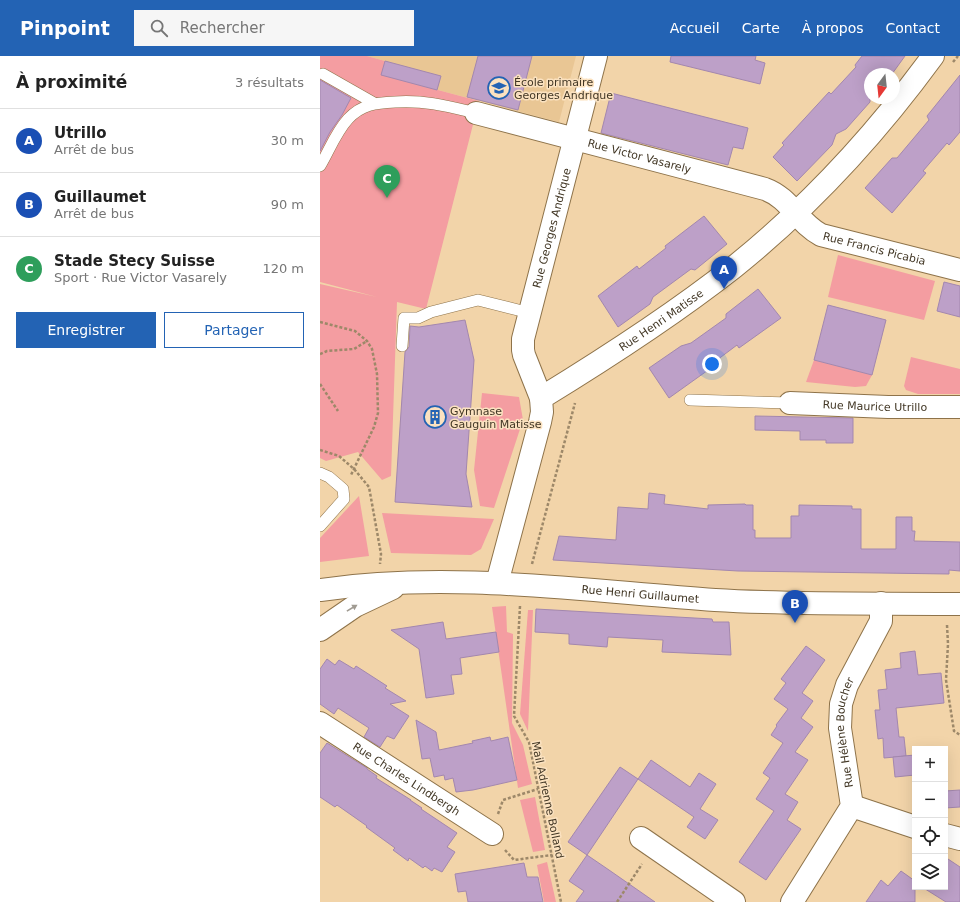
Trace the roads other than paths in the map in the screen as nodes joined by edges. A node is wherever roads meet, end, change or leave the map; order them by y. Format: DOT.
graph roads {
  1 [pos="596,56"];
  2 [pos="943,60"];
  3 [pos="322,74"];
  4 [pos="374,103"];
  5 [pos="476,113"];
  6 [pos="575,140"];
  7 [pos="320,166"];
  8 [pos="796,213"];
  9 [pos="960,270"];
  10 [pos="530,313"];
  11 [pos="402,346"];
  12 [pos="542,398"];
  13 [pos="690,400"];
  14 [pos="790,403"];
  15 [pos="960,407"];
  16 [pos="320,473"];
  17 [pos="320,526"];
  18 [pos="404,582"];
  19 [pos="497,583"];
  20 [pos="320,590"];
  21 [pos="881,603"];
  22 [pos="953,604"];
  23 [pos="320,630"];
  24 [pos="320,724"];
  25 [pos="852,806"];
  26 [pos="912,826"];
  27 [pos="492,834"];
  28 [pos="948,836"];
  29 [pos="960,839"];
  30 [pos="647,842"];
  31 [pos="734,902"];
  32 [pos="792,902"];
  1 -- 6 [label="street, Rue Georges Andrique"];
  2 -- 8 [label="street, Rue Henri Matisse"];
  3 -- 4 [label="lane"];
  4 -- 5 [label="lane"];
  4 -- 7 [label="lane"];
  5 -- 6 [label="street, Rue Victor Vasarely"];
  6 -- 8 [label="street, Rue Victor Vasarely"];
  6 -- 10 [label="street, Rue Georges Andrique"];
  8 -- 9 [label="street, Rue Francis Picabia"];
  8 -- 12 [label="street, Rue Henri Matisse"];
  10 -- 11 [label="lane"];
  10 -- 12 [label="street, Rue Georges Andrique"];
  12 -- 19 [label="street"];
  13 -- 14 [label="lane"];
  14 -- 15 [label="street, Rue Maurice Utrillo"];
  16 -- 17 [label="lane"];
  18 -- 19 [label="street, Rue Henri Guillaumet"];
  18 -- 20 [label="street, Rue Henri Guillaumet"];
  23 -- 18 [label="street, one-way"];
  19 -- 21 [label="street, Rue Henri Guillaumet"];
  21 -- 22 [label="street, Rue Henri Guillaumet"];
  21 -- 25 [label="street, Rue Hélène Boucher"];
  24 -- 27 [label="street, Rue Charles Lindbergh"];
  25 -- 26 [label="street"];
  25 -- 32 [label="street"];
  28 -- 29 [label="street"];
  30 -- 31 [label="street"];
}
